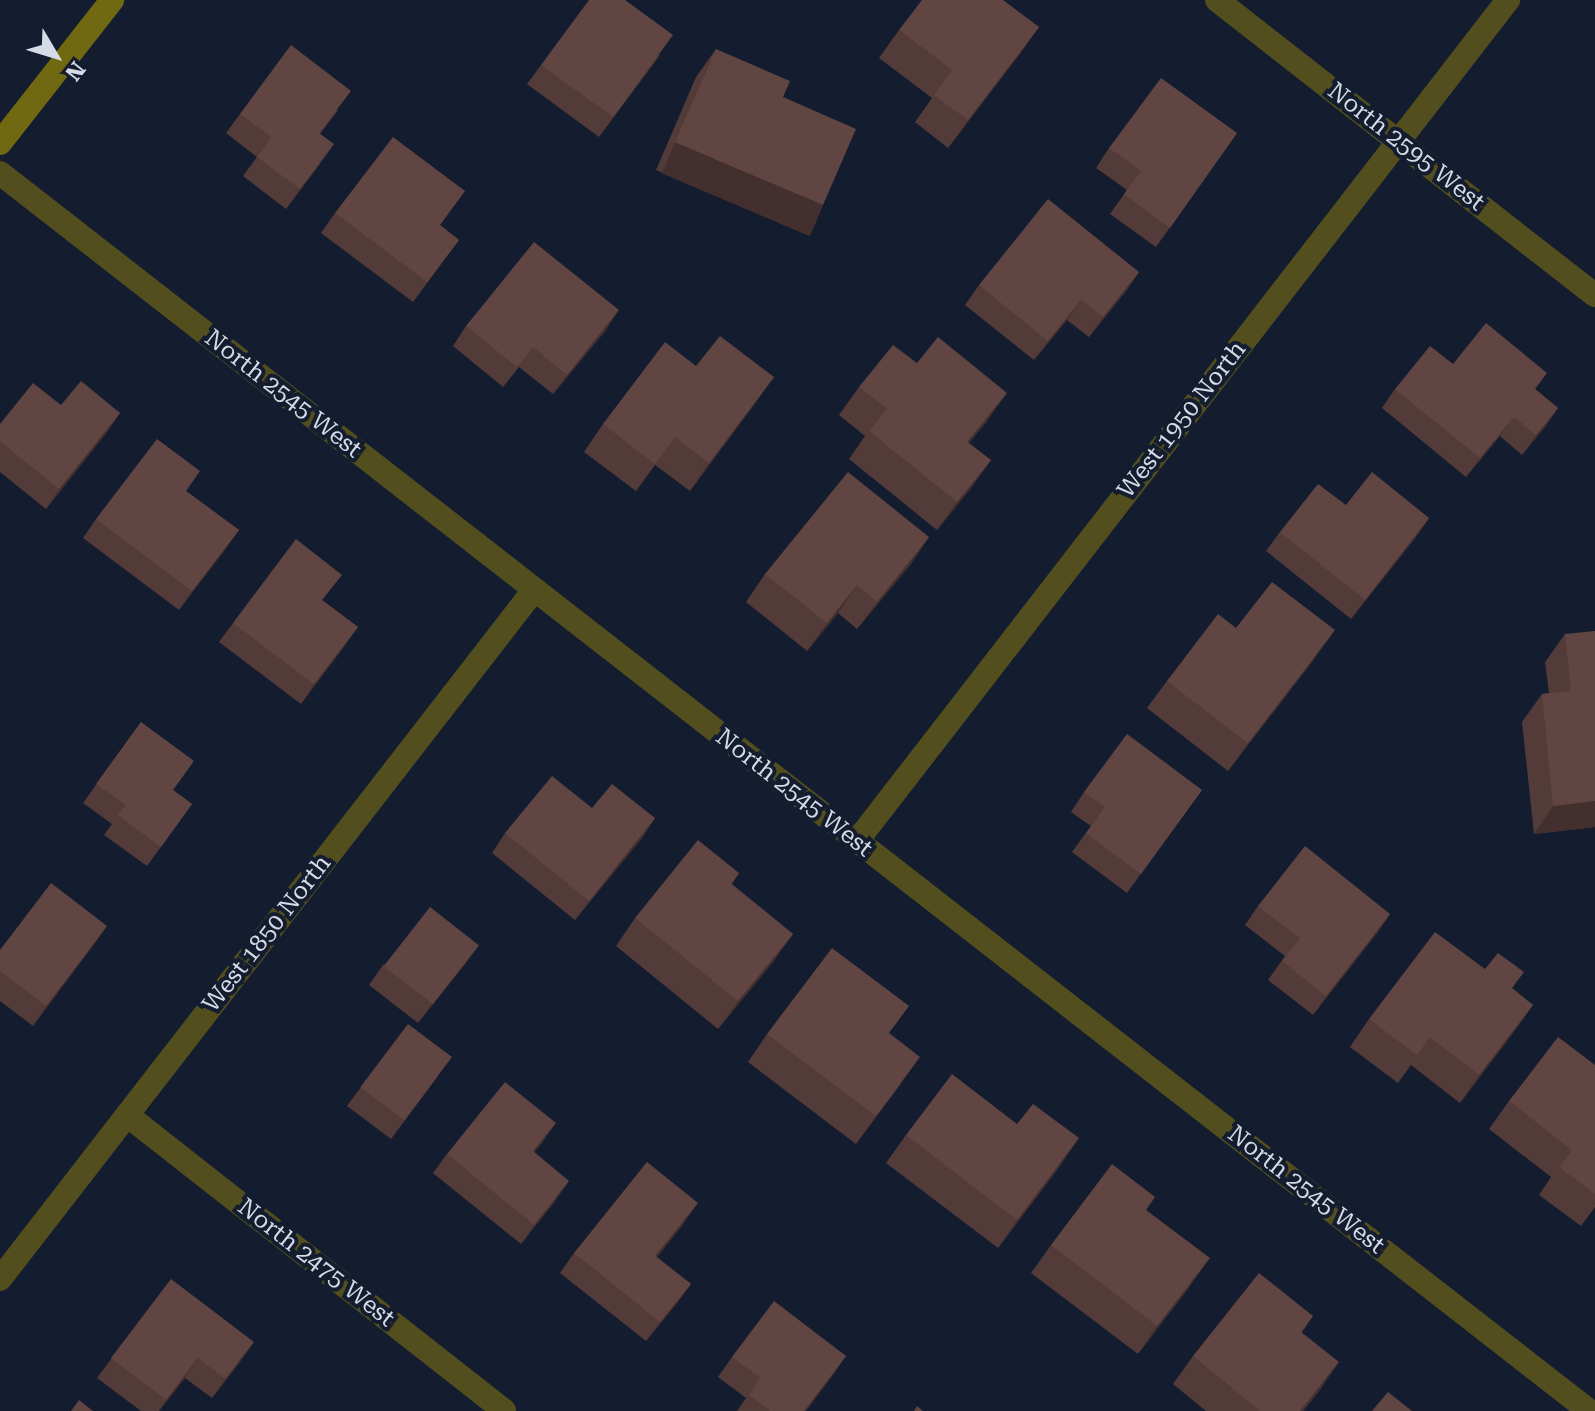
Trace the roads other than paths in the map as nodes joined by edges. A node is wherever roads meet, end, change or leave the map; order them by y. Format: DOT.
graph roads {
  1 [pos="112,0"];
  2 [pos="1217,0"];
  3 [pos="1508,0"];
  4 [pos="1398,140"];
  5 [pos="0,143"];
  6 [pos="0,173"];
  7 [pos="1595,295"];
  8 [pos="534,590"];
  9 [pos="857,841"];
  10 [pos="127,1115"];
  11 [pos="0,1279"];
  12 [pos="504,1411"];
  13 [pos="1589,1411"];
  1 -- 5 [label="main road"];
  2 -- 4 [label="street, North 2595 West"];
  3 -- 4 [label="street, West 1950 North"];
  4 -- 7 [label="street, North 2595 West"];
  4 -- 9 [label="street, West 1950 North"];
  6 -- 8 [label="street, North 2545 West"];
  8 -- 9 [label="street, North 2545 West"];
  8 -- 10 [label="street, West 1850 North"];
  9 -- 13 [label="street, North 2545 West"];
  10 -- 11 [label="street, West 1850 North"];
  10 -- 12 [label="street, North 2475 West"];
}
